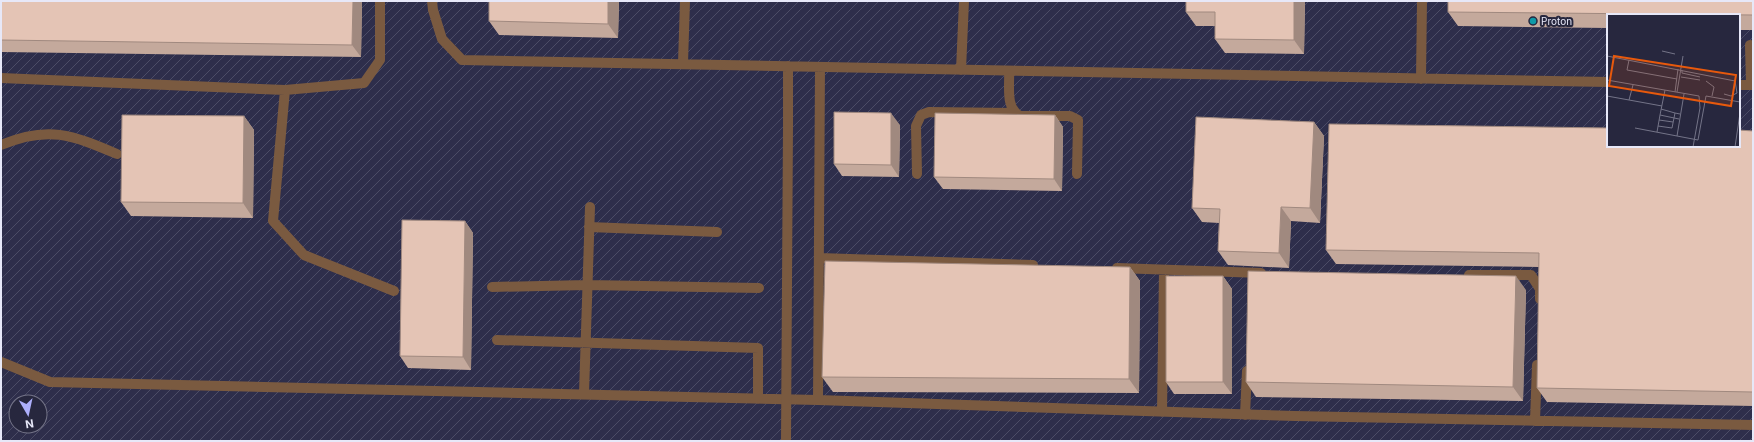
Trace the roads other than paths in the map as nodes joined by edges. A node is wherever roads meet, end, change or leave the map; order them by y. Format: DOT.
graph roads {
  1 [pos="380,1"];
  2 [pos="432,1"];
  3 [pos="684,1"];
  4 [pos="964,1"];
  5 [pos="1422,1"];
  6 [pos="1750,45"];
  7 [pos="683,63"];
  8 [pos="788,66"];
  9 [pos="820,67"];
  10 [pos="962,70"];
  11 [pos="1009,71"];
  12 [pos="1,78"];
  13 [pos="1421,79"];
  14 [pos="1607,82"];
  15 [pos="1740,85"];
  16 [pos="1752,85"];
  17 [pos="285,90"];
  18 [pos="1014,113"];
  19 [pos="1,145"];
  20 [pos="117,154"];
  21 [pos="917,174"];
  22 [pos="1077,174"];
  23 [pos="590,207"];
  24 [pos="590,227"];
  25 [pos="717,232"];
  26 [pos="819,258"];
  27 [pos="1046,266"];
  28 [pos="1109,268"];
  29 [pos="1164,270"];
  30 [pos="1273,273"];
  31 [pos="1462,275"];
  32 [pos="588,285"];
  33 [pos="492,286"];
  34 [pos="759,288"];
  35 [pos="394,290"];
  36 [pos="1539,312"];
  37 [pos="497,340"];
  38 [pos="586,342"];
  39 [pos="1538,351"];
  40 [pos="1247,359"];
  41 [pos="1,362"];
  42 [pos="584,394"];
  43 [pos="758,399"];
  44 [pos="818,400"];
  45 [pos="1162,412"];
  46 [pos="1245,414"];
  47 [pos="1535,421"];
  48 [pos="1753,425"];
  49 [pos="786,441"];
  1 -- 17 [label="lane"];
  2 -- 7 [label="lane"];
  3 -- 7 [label="lane"];
  4 -- 10 [label="lane"];
  5 -- 13 [label="lane"];
  6 -- 16 [label="lane"];
  7 -- 8 [label="lane"];
  8 -- 9 [label="lane"];
  8 -- 49 [label="lane, bridge"];
  9 -- 10 [label="lane"];
  9 -- 26 [label="lane"];
  10 -- 11 [label="lane"];
  11 -- 13 [label="lane"];
  11 -- 18 [label="lane"];
  12 -- 17 [label="lane"];
  13 -- 14 [label="lane"];
  15 -- 16 [label="lane"];
  17 -- 35 [label="lane"];
  18 -- 21 [label="lane"];
  18 -- 22 [label="lane"];
  19 -- 20 [label="lane"];
  23 -- 24 [label="lane"];
  24 -- 25 [label="lane"];
  24 -- 32 [label="lane"];
  26 -- 27 [label="lane"];
  26 -- 44 [label="lane"];
  28 -- 29 [label="lane"];
  29 -- 30 [label="lane"];
  29 -- 45 [label="lane"];
  31 -- 36 [label="lane"];
  32 -- 33 [label="lane"];
  32 -- 34 [label="lane"];
  32 -- 38 [label="lane"];
  37 -- 38 [label="lane"];
  38 -- 42 [label="lane"];
  38 -- 43 [label="lane"];
  39 -- 47 [label="lane"];
  40 -- 46 [label="lane"];
  41 -- 42 [label="lane"];
  42 -- 43 [label="lane"];
  43 -- 44 [label="lane"];
  44 -- 45 [label="lane"];
  45 -- 46 [label="lane"];
  46 -- 47 [label="lane"];
  47 -- 48 [label="lane"];
}
